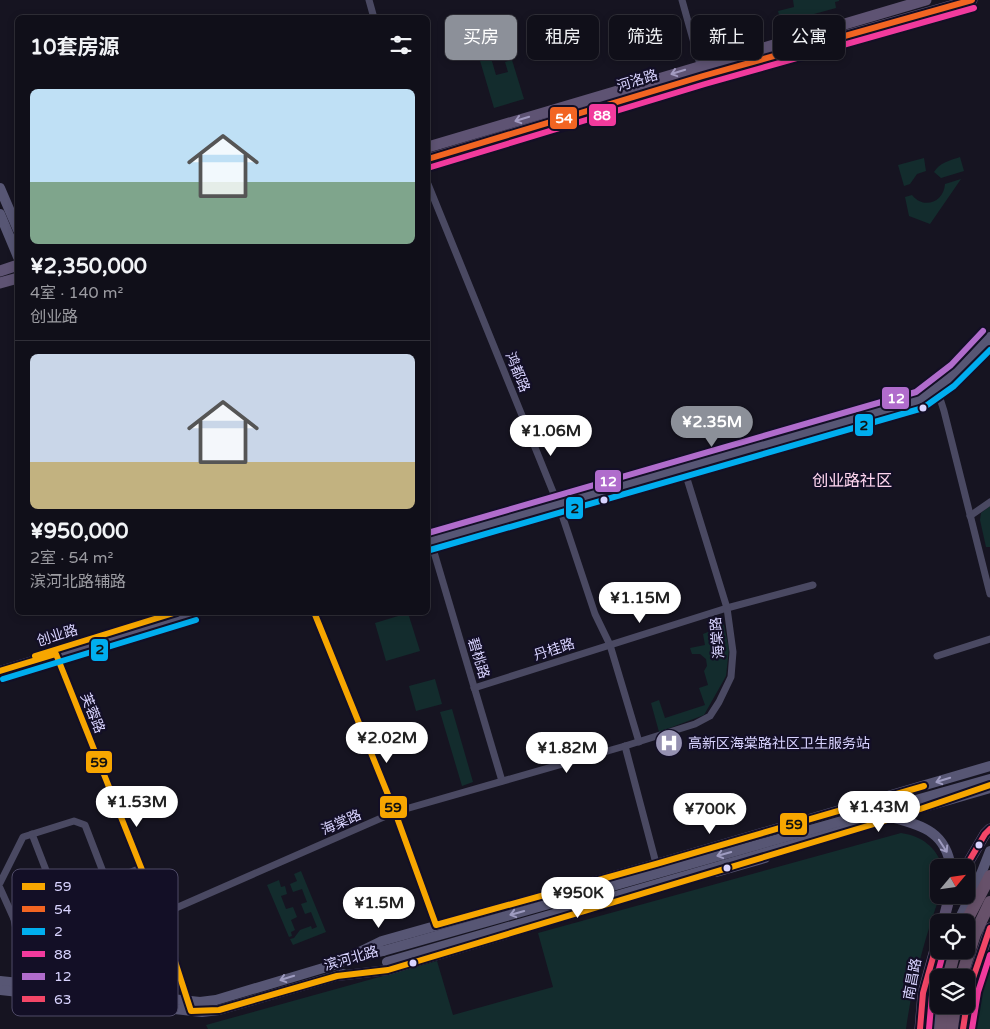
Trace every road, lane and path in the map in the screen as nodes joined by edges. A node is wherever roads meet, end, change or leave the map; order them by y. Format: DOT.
graph roads {
  1 [pos="369,0"];
  2 [pos="682,0"];
  3 [pos="926,0"];
  4 [pos="972,0"];
  5 [pos="373,15"];
  6 [pos="702,71"];
  7 [pos="430,146"];
  8 [pos="430,158"];
  9 [pos="0,188"];
  10 [pos="430,189"];
  11 [pos="0,214"];
  12 [pos="15,223"];
  13 [pos="15,250"];
  14 [pos="15,266"];
  15 [pos="0,270"];
  16 [pos="15,279"];
  17 [pos="0,283"];
  18 [pos="990,337"];
  19 [pos="990,344"];
  20 [pos="938,391"];
  21 [pos="684,471"];
  22 [pos="990,502"];
  23 [pos="559,507"];
  24 [pos="970,516"];
  25 [pos="430,544"];
  26 [pos="430,547"];
  27 [pos="813,584"];
  28 [pos="990,594"];
  29 [pos="727,608"];
  30 [pos="173,615"];
  31 [pos="315,615"];
  32 [pos="990,639"];
  33 [pos="610,645"];
  34 [pos="55,652"];
  35 [pos="937,656"];
  36 [pos="0,667"];
  37 [pos="0,671"];
  38 [pos="474,688"];
  39 [pos="639,742"];
  40 [pos="625,746"];
  41 [pos="990,766"];
  42 [pos="990,779"];
  43 [pos="502,781"];
  44 [pos="990,786"];
  45 [pos="395,812"];
  46 [pos="894,818"];
  47 [pos="990,830"];
  48 [pos="32,834"];
  49 [pos="990,851"];
  50 [pos="950,859"];
  51 [pos="970,859"];
  52 [pos="656,864"];
  53 [pos="141,868"];
  54 [pos="46,869"];
  55 [pos="101,869"];
  56 [pos="990,876"];
  57 [pos="0,883"];
  58 [pos="662,887"];
  59 [pos="0,888"];
  60 [pos="990,902"];
  61 [pos="178,906"];
  62 [pos="12,914"];
  63 [pos="962,914"];
  64 [pos="970,914"];
  65 [pos="436,925"];
  66 [pos="990,928"];
  67 [pos="932,959"];
  68 [pos="944,959"];
  69 [pos="333,965"];
  70 [pos="964,969"];
  71 [pos="178,970"];
  72 [pos="337,976"];
  73 [pos="178,1000"];
  74 [pos="188,1001"];
  75 [pos="178,1010"];
  76 [pos="191,1011"];
  77 [pos="943,1014"];
  78 [pos="954,1014"];
  79 [pos="920,1029"];
  80 [pos="931,1029"];
  81 [pos="941,1029"];
  82 [pos="952,1029"];
  83 [pos="962,1029"];
  1 -- 5 [label="street"];
  2 -- 6 [label="street"];
  3 -- 6 [label="main road, 河洛路"];
  4 -- 6 [label="main road, 河洛路"];
  6 -- 7 [label="main road, 河洛路, one-way"];
  6 -- 8 [label="main road, 河洛路"];
  9 -- 12 [label="main road"];
  10 -- 23 [label="street, 鸿都路"];
  11 -- 13 [label="main road"];
  14 -- 15 [label="main road"];
  16 -- 17 [label="main road"];
  18 -- 20 [label="main road"];
  19 -- 20 [label="main road"];
  20 -- 21 [label="main road"];
  20 -- 24 [label="street"];
  21 -- 23 [label="main road"];
  21 -- 29 [label="street, 海棠路"];
  22 -- 24 [label="street"];
  23 -- 25 [label="main road"];
  23 -- 33 [label="street, 鸿都路"];
  24 -- 28 [label="street"];
  26 -- 38 [label="street, 碧桃路"];
  27 -- 29 [label="street, 丹桂路"];
  29 -- 33 [label="street, 丹桂路"];
  29 -- 39 [label="street, 海棠路"];
  30 -- 34 [label="main road, 创业路"];
  31 -- 45 [label="street"];
  32 -- 35 [label="street"];
  33 -- 38 [label="street, 丹桂路"];
  33 -- 39 [label="street, 鸿都路"];
  34 -- 36 [label="main road, 创业路"];
  34 -- 37 [label="main road, 创业路"];
  34 -- 53 [label="street, 芙蓉路"];
  38 -- 43 [label="street, 碧桃路"];
  39 -- 40 [label="street, 海棠路"];
  40 -- 43 [label="street, 海棠路"];
  40 -- 52 [label="street"];
  41 -- 52 [label="main road, one-way"];
  42 -- 69 [label="main road, 滨河北路, one-way, bridge"];
  43 -- 45 [label="street, 海棠路"];
  44 -- 46 [label="main road"];
  44 -- 72 [label="main road, 滨河北路, bridge"];
  45 -- 61 [label="street, 海棠路"];
  45 -- 65 [label="street"];
  46 -- 50 [label="main road, one-way"];
  46 -- 58 [label="main road"];
  47 -- 51 [label="main road"];
  48 -- 54 [label="street"];
  48 -- 55 [label="street"];
  48 -- 57 [label="street"];
  49 -- 63 [label="main road"];
  52 -- 58 [label="street"];
  52 -- 65 [label="main road"];
  56 -- 64 [label="highway"];
  58 -- 72 [label="main road"];
  59 -- 62 [label="street"];
  60 -- 70 [label="highway"];
  65 -- 69 [label="main road"];
  66 -- 83 [label="main road"];
  67 -- 79 [label="main road, 南昌路"];
  68 -- 80 [label="main road"];
  69 -- 74 [label="main road, 滨河北路, one-way"];
  71 -- 74 [label="street, 芙蓉路"];
  72 -- 76 [label="main road, 滨河北路"];
  73 -- 74 [label="main road, 滨河北路"];
  74 -- 76 [label="street, 芙蓉路"];
  75 -- 76 [label="main road, 滨河北路"];
  77 -- 81 [label="highway"];
  78 -- 82 [label="highway"];
}
